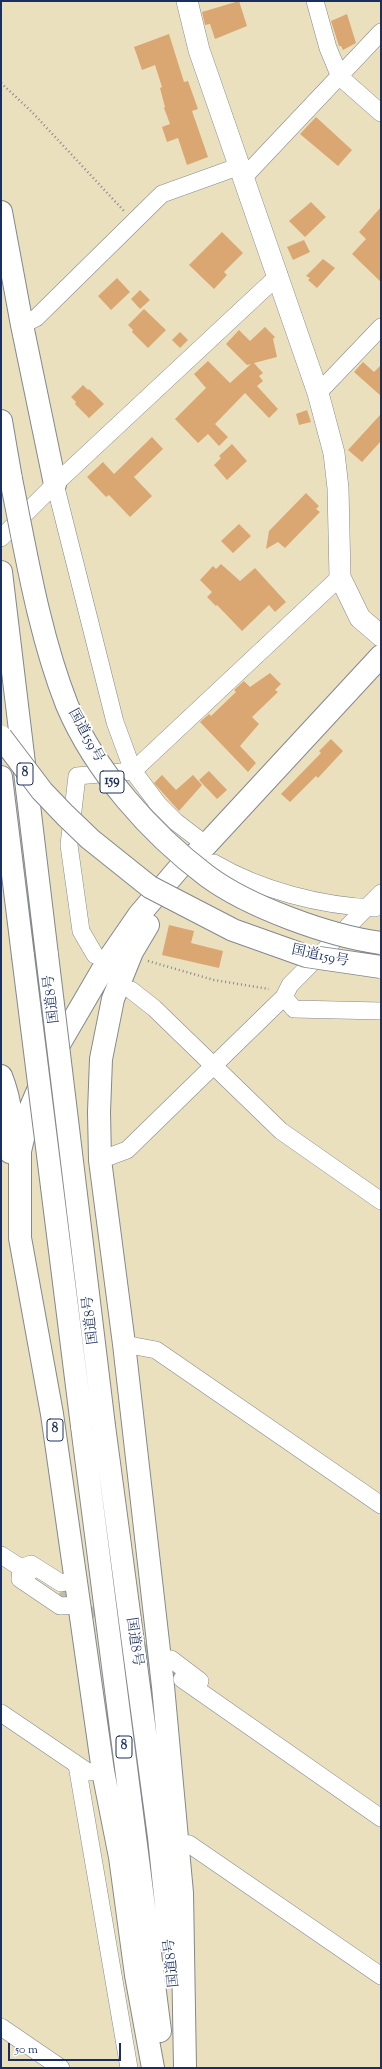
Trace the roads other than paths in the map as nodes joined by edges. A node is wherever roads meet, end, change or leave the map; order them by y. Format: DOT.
graph roads {
  1 [pos="187,1"];
  2 [pos="315,1"];
  3 [pos="381,32"];
  4 [pos="340,76"];
  5 [pos="381,113"];
  6 [pos="242,172"];
  7 [pos="1,212"];
  8 [pos="278,275"];
  9 [pos="22,325"];
  10 [pos="381,327"];
  11 [pos="318,393"];
  12 [pos="1,421"];
  13 [pos="55,484"];
  14 [pos="1,538"];
  15 [pos="1,572"];
  16 [pos="340,577"];
  17 [pos="379,631"];
  18 [pos="381,656"];
  19 [pos="1,737"];
  20 [pos="133,771"];
  21 [pos="1,778"];
  22 [pos="210,854"];
  23 [pos="381,893"];
  24 [pos="374,908"];
  25 [pos="381,943"];
  26 [pos="95,955"];
  27 [pos="381,967"];
  28 [pos="131,990"];
  29 [pos="284,997"];
  30 [pos="381,1011"];
  31 [pos="212,1066"];
  32 [pos="1,1076"];
  33 [pos="100,1160"];
  34 [pos="381,1201"];
  35 [pos="20,1238"];
  36 [pos="124,1344"];
  37 [pos="381,1506"];
  38 [pos="1,1555"];
  39 [pos="21,1568"];
  40 [pos="76,1580"];
  41 [pos="59,1594"];
  42 [pos="79,1605"];
  43 [pos="160,1660"];
  44 [pos="172,1682"];
  45 [pos="223,1708"];
  46 [pos="1,1713"];
  47 [pos="77,1765"];
  48 [pos="103,1771"];
  49 [pos="381,1818"];
  50 [pos="178,1851"];
  51 [pos="381,1976"];
  52 [pos="1,2026"];
  53 [pos="129,2067"];
  54 [pos="61,2068"];
  55 [pos="153,2068"];
  56 [pos="165,2068"];
  57 [pos="185,2068"];
  1 -- 6 [label="street"];
  2 -- 4 [label="street"];
  3 -- 4 [label="street"];
  4 -- 5 [label="street"];
  4 -- 6 [label="street"];
  6 -- 8 [label="street"];
  6 -- 9 [label="street"];
  7 -- 9 [label="highway"];
  8 -- 11 [label="street"];
  8 -- 13 [label="street"];
  9 -- 13 [label="highway"];
  10 -- 11 [label="street"];
  11 -- 16 [label="street"];
  12 -- 25 [label="highway, 国道159号 / 159, bridge"];
  13 -- 14 [label="street"];
  13 -- 20 [label="street"];
  15 -- 57 [label="highway, 国道8号 / 8, bridge"];
  16 -- 17 [label="street"];
  16 -- 20 [label="street"];
  18 -- 22 [label="highway, 8"];
  19 -- 27 [label="highway, 国道159号, bridge"];
  20 -- 22 [label="street"];
  20 -- 26 [label="street"];
  21 -- 56 [label="highway, 国道8号 / 8, bridge"];
  22 -- 24 [label="street"];
  22 -- 33 [label="highway, 8"];
  22 -- 35 [label="highway, 8"];
  23 -- 24 [label="street"];
  24 -- 29 [label="street"];
  28 -- 31 [label="street"];
  29 -- 30 [label="street"];
  29 -- 31 [label="street"];
  31 -- 33 [label="street"];
  31 -- 34 [label="street"];
  32 -- 35 [label="highway"];
  33 -- 36 [label="highway, 8"];
  35 -- 40 [label="highway, 8"];
  36 -- 37 [label="street"];
  36 -- 43 [label="highway, 8"];
  38 -- 39 [label="street"];
  39 -- 40 [label="street"];
  39 -- 41 [label="street"];
  39 -- 42 [label="street"];
  40 -- 42 [label="highway, 8"];
  42 -- 48 [label="highway, 8"];
  43 -- 44 [label="highway, 8"];
  43 -- 45 [label="street"];
  44 -- 45 [label="street"];
  44 -- 50 [label="highway, 8"];
  45 -- 49 [label="street"];
  46 -- 47 [label="street"];
  47 -- 48 [label="street"];
  47 -- 53 [label="street"];
  48 -- 55 [label="highway, 8"];
  50 -- 51 [label="street"];
  50 -- 57 [label="highway, 8"];
  52 -- 54 [label="street"];
}
